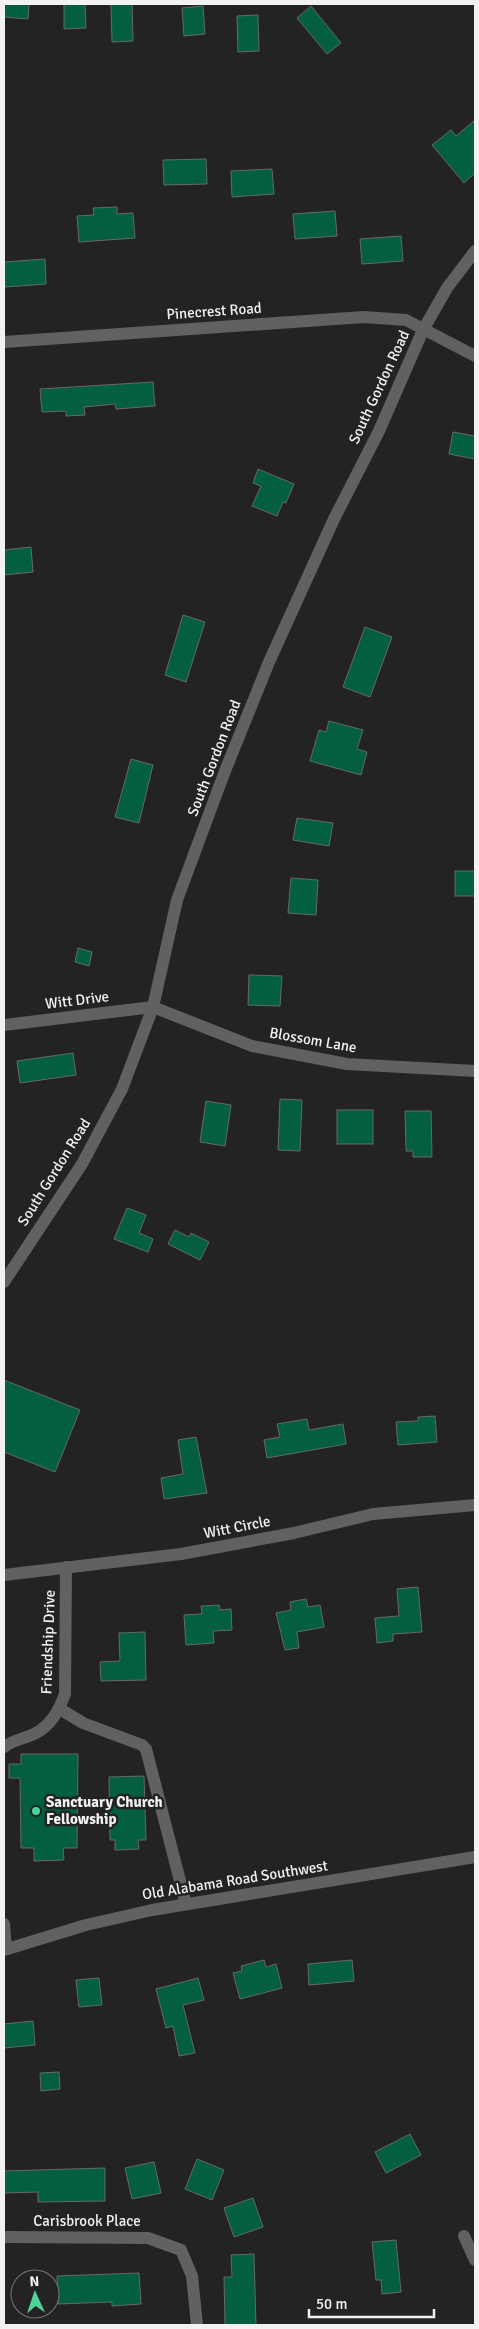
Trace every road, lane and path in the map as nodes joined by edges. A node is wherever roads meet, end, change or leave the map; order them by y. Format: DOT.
graph roads {
  1 [pos="475,251"];
  2 [pos="423,330"];
  3 [pos="4,342"];
  4 [pos="475,356"];
  5 [pos="153,1007"];
  6 [pos="4,1025"];
  7 [pos="475,1071"];
  8 [pos="4,1282"];
  9 [pos="475,1505"];
  10 [pos="66,1567"];
  11 [pos="4,1575"];
  12 [pos="60,1709"];
  13 [pos="4,1747"];
  14 [pos="475,1857"];
  15 [pos="186,1904"];
  16 [pos="4,1924"];
  17 [pos="5,1950"];
  18 [pos="464,2236"];
  19 [pos="4,2237"];
  20 [pos="475,2260"];
  21 [pos="197,2325"];
  1 -- 2 [label="street, South Gordon Road"];
  2 -- 3 [label="street, Pinecrest Road"];
  2 -- 4 [label="street, Pinecrest Road"];
  2 -- 5 [label="street, South Gordon Road"];
  5 -- 6 [label="street, Witt Drive"];
  5 -- 7 [label="street, Blossom Lane"];
  5 -- 8 [label="street, South Gordon Road"];
  9 -- 10 [label="street, Witt Circle"];
  10 -- 11 [label="street, Witt Circle"];
  10 -- 12 [label="street, Friendship Drive"];
  12 -- 13 [label="street, Friendship Drive"];
  12 -- 15 [label="street"];
  14 -- 15 [label="street, Old Alabama Road Southwest"];
  15 -- 17 [label="street, Old Alabama Road Southwest"];
  16 -- 17 [label="street"];
  18 -- 20 [label="street"];
  19 -- 21 [label="street, Carisbrook Place"];
}
